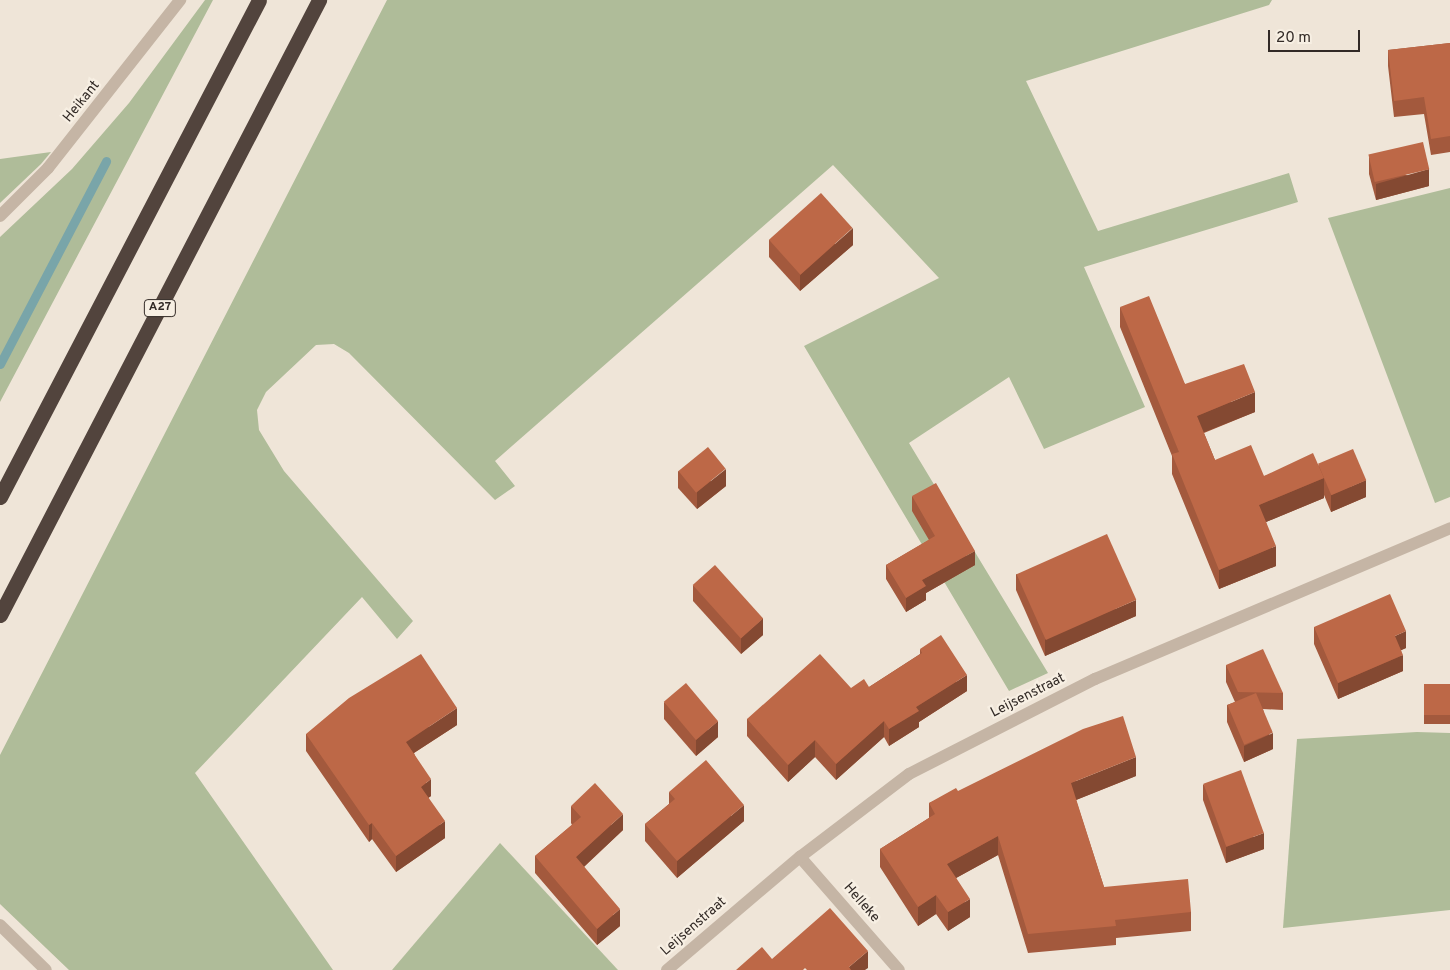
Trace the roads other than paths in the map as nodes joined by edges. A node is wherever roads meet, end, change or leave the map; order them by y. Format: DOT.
graph roads {
  1 [pos="180,0"];
  2 [pos="258,0"];
  3 [pos="319,0"];
  4 [pos="0,216"];
  5 [pos="0,497"];
  6 [pos="1450,528"];
  7 [pos="0,615"];
  8 [pos="800,857"];
  9 [pos="0,925"];
  10 [pos="46,970"];
  11 [pos="668,970"];
  12 [pos="899,970"];
  1 -- 4 [label="street, Heikant"];
  2 -- 5 [label="highway"];
  3 -- 7 [label="highway, A27"];
  6 -- 8 [label="street, Leijsenstraat"];
  8 -- 11 [label="street, Leijsenstraat"];
  8 -- 12 [label="street, Helleke"];
  9 -- 10 [label="street"];
}
